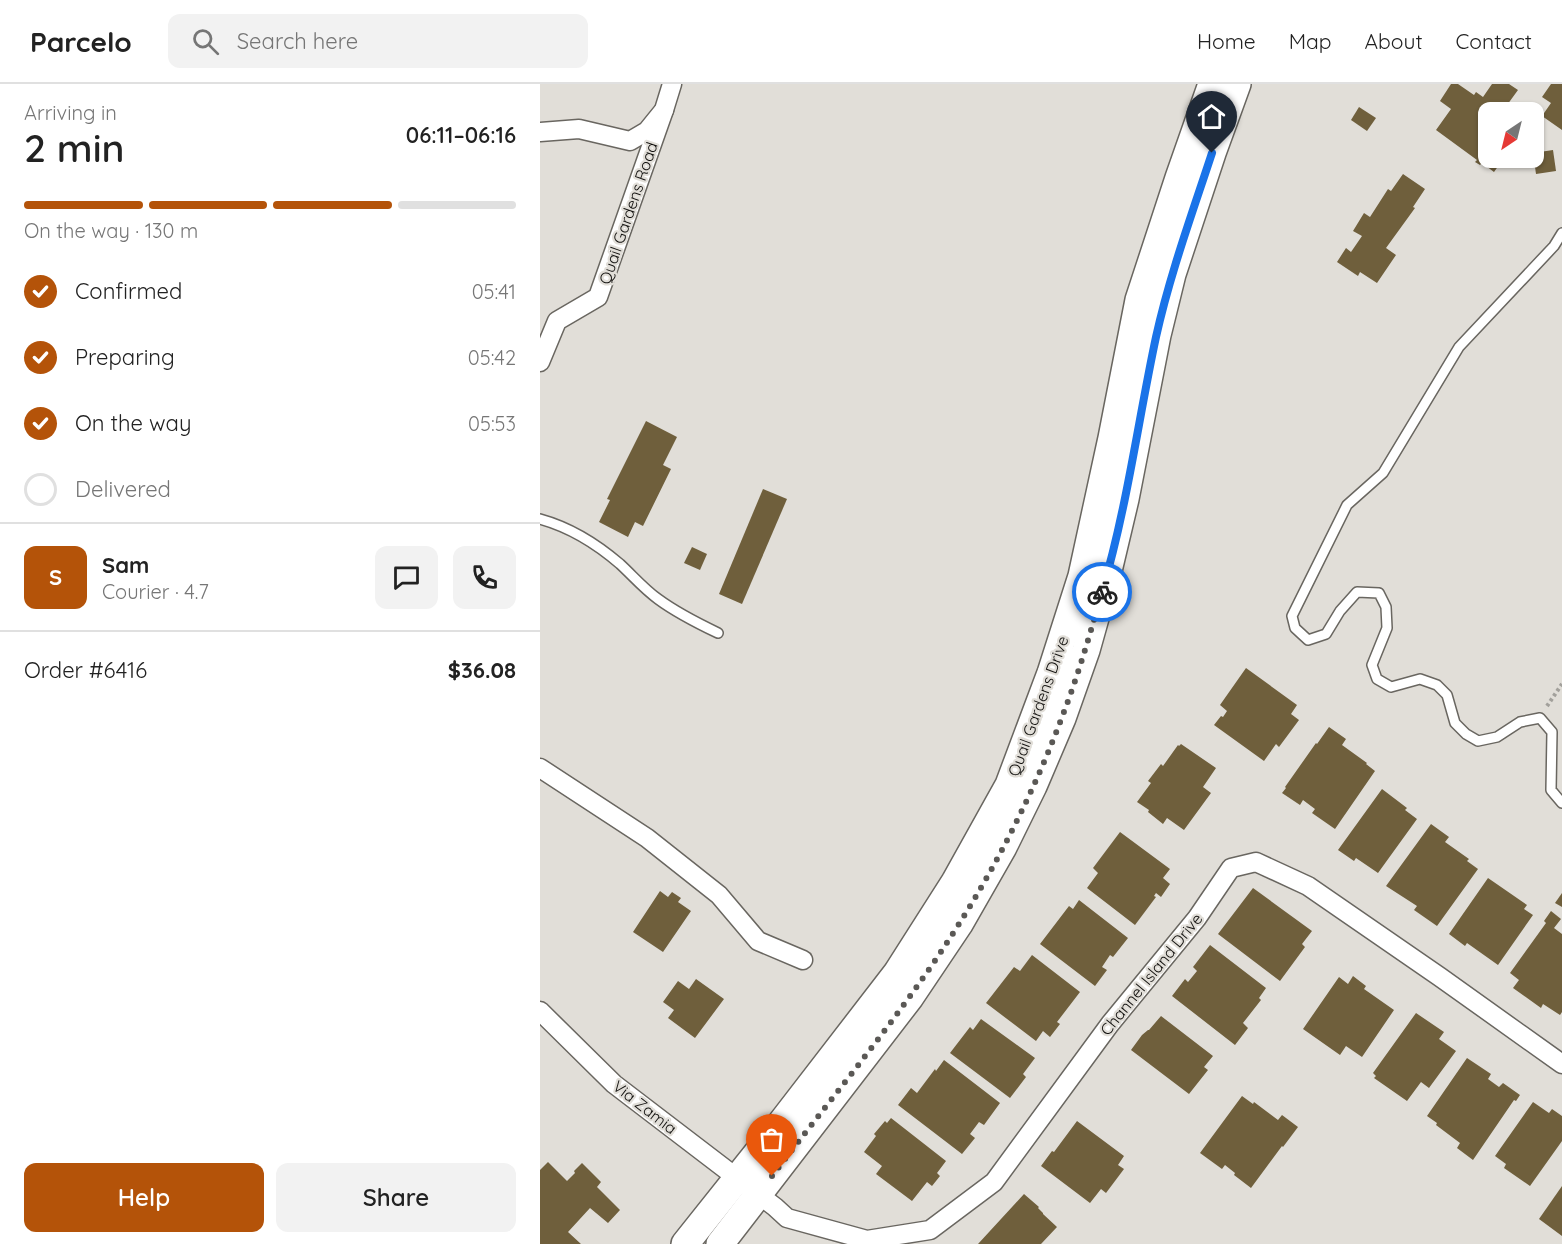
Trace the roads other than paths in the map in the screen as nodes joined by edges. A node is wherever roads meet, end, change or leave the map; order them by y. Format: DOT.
graph roads {
  1 [pos="672,84"];
  2 [pos="1212,84"];
  3 [pos="1237,84"];
  4 [pos="664,110"];
  5 [pos="540,132"];
  6 [pos="1562,233"];
  7 [pos="540,362"];
  8 [pos="540,519"];
  9 [pos="718,633"];
  10 [pos="540,768"];
  11 [pos="1562,803"];
  12 [pos="803,960"];
  13 [pos="540,1011"];
  14 [pos="1562,1064"];
  15 [pos="747,1186"];
  16 [pos="685,1244"];
  17 [pos="720,1244"];
  1 -- 4 [label="street, Quail Gardens Road"];
  2 -- 15 [label="main road, Quail Gardens Drive"];
  3 -- 15 [label="main road, Quail Gardens Drive"];
  4 -- 5 [label="street, Quail Gardens Road"];
  4 -- 7 [label="street, Quail Gardens Road"];
  6 -- 11 [label="lane"];
  8 -- 9 [label="lane"];
  10 -- 12 [label="street"];
  13 -- 15 [label="street, Via Zamia"];
  14 -- 15 [label="street, Channel Island Drive"];
  15 -- 16 [label="main road, Quail Gardens Drive"];
  15 -- 17 [label="main road, Quail Gardens Drive"];
}
